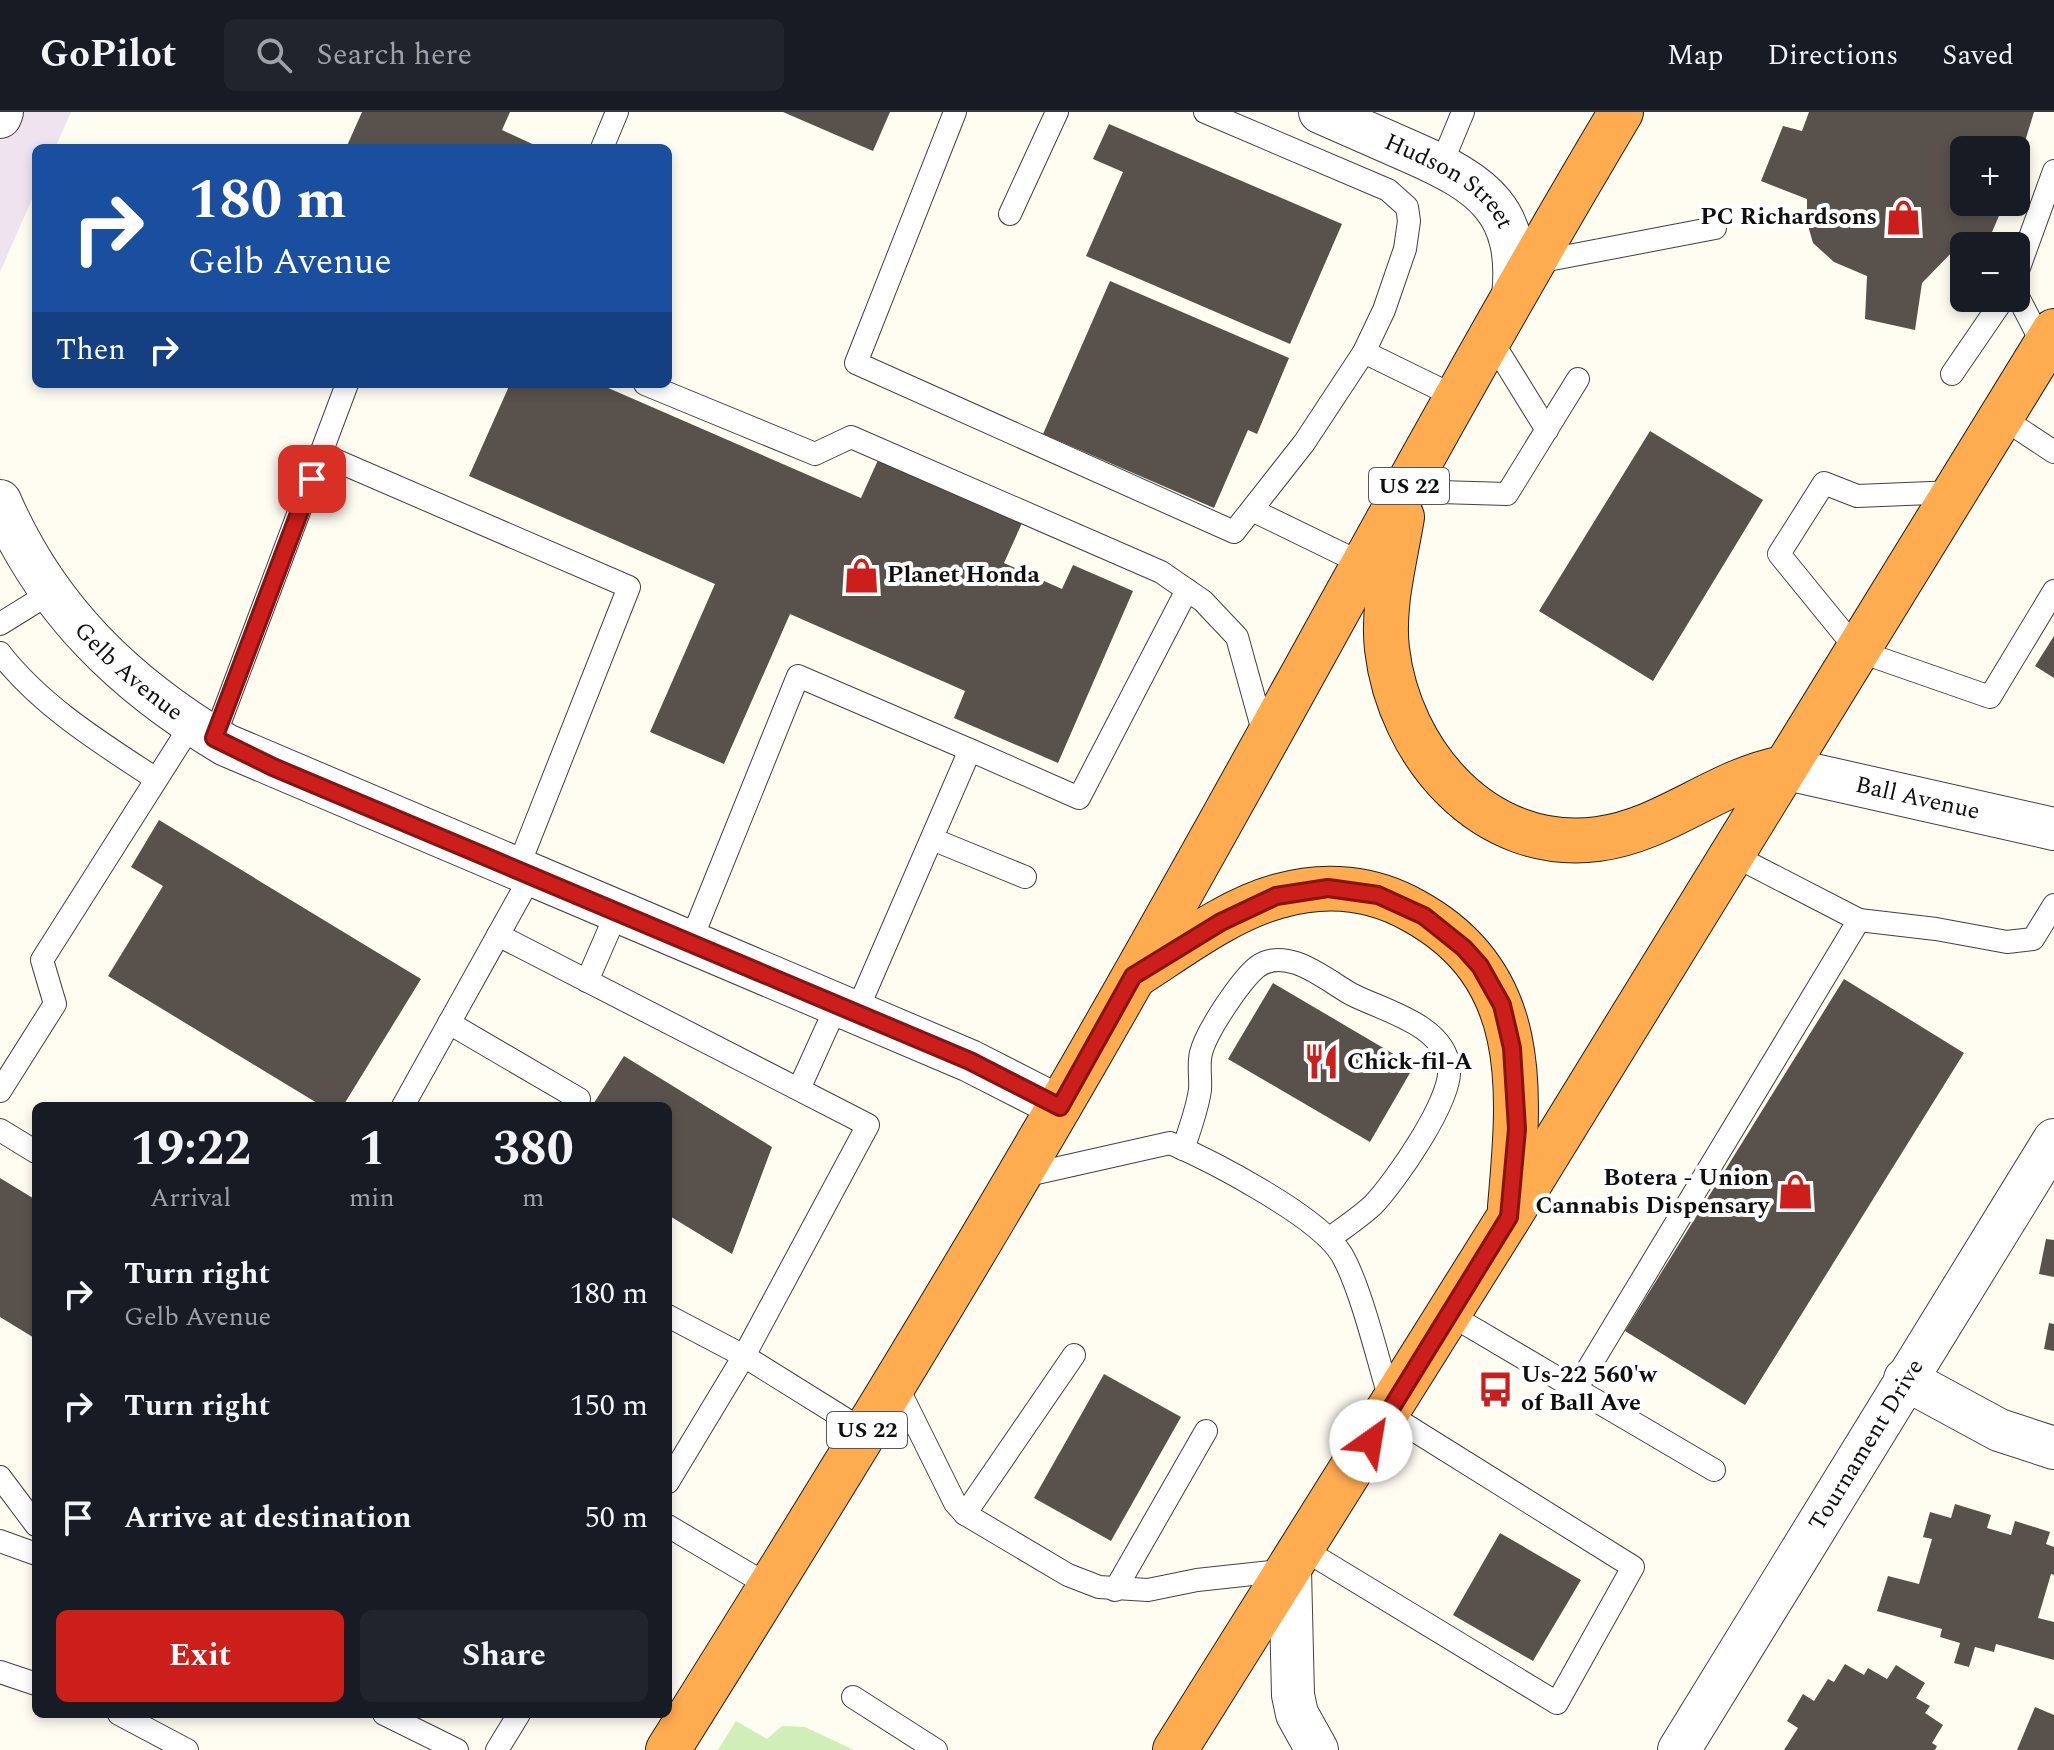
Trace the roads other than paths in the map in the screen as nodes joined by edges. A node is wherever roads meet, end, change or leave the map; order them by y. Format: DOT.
graph roads {
  1 [pos="955,112"];
  2 [pos="1057,112"];
  3 [pos="1205,112"];
  4 [pos="1320,112"];
  5 [pos="1463,112"];
  6 [pos="1621,112"];
  7 [pos="608,115"];
  8 [pos="603,144"];
  9 [pos="1441,165"];
  10 [pos="2054,171"];
  11 [pos="1010,214"];
  12 [pos="1715,228"];
  13 [pos="2030,237"];
  14 [pos="1522,280"];
  15 [pos="1994,312"];
  16 [pos="2029,312"];
  17 [pos="1490,338"];
  18 [pos="2050,343"];
  19 [pos="1364,352"];
  20 [pos="1952,374"];
  21 [pos="1578,379"];
  22 [pos="346,388"];
  23 [pos="655,388"];
  24 [pos="1456,397"];
  25 [pos="2001,417"];
  26 [pos="1547,430"];
  27 [pos="2054,452"];
  28 [pos="321,454"];
  29 [pos="1406,491"];
  30 [pos="1955,492"];
  31 [pos="0,501"];
  32 [pos="1252,510"];
  33 [pos="1363,564"];
  34 [pos="1187,590"];
  35 [pos="2054,591"];
  36 [pos="50,593"];
  37 [pos="0,624"];
  38 [pos="1858,651"];
  39 [pos="0,653"];
  40 [pos="203,732"];
  41 [pos="1265,740"];
  42 [pos="970,750"];
  43 [pos="1783,768"];
  44 [pos="156,779"];
  45 [pos="2054,829"];
  46 [pos="932,839"];
  47 [pos="1731,854"];
  48 [pos="524,873"];
  49 [pos="1025,877"];
  50 [pos="2054,905"];
  51 [pos="617,912"];
  52 [pos="1859,920"];
  53 [pos="498,935"];
  54 [pos="690,943"];
  55 [pos="1133,976"];
  56 [pos="587,981"];
  57 [pos="847,1009"];
  58 [pos="449,1023"];
  59 [pos="799,1089"];
  60 [pos="0,1091"];
  61 [pos="579,1099"];
  62 [pos="405,1102"];
  63 [pos="1060,1107"];
  64 [pos="0,1130"];
  65 [pos="2054,1140"];
  66 [pos="1183,1149"];
  67 [pos="32,1150"];
  68 [pos="1018,1178"];
  69 [pos="1509,1217"];
  70 [pos="1330,1238"];
  71 [pos="1449,1314"];
  72 [pos="672,1318"];
  73 [pos="1074,1355"];
  74 [pos="744,1356"];
  75 [pos="1905,1379"];
  76 [pos="895,1382"];
  77 [pos="1576,1389"];
  78 [pos="1390,1410"];
  79 [pos="1206,1431"];
  80 [pos="866,1432"];
  81 [pos="2054,1448"];
  82 [pos="1714,1470"];
  83 [pos="672,1475"];
  84 [pos="0,1477"];
  85 [pos="965,1514"];
  86 [pos="32,1520"];
  87 [pos="672,1528"];
  88 [pos="0,1541"];
  89 [pos="32,1553"];
  90 [pos="1296,1560"];
  91 [pos="771,1587"];
  92 [pos="1115,1590"];
  93 [pos="0,1672"];
  94 [pos="32,1683"];
  95 [pos="853,1697"];
  96 [pos="392,1718"];
  97 [pos="517,1718"];
  98 [pos="152,1722"];
  99 [pos="187,1750"];
  100 [pos="457,1750"];
  101 [pos="497,1750"];
  102 [pos="668,1750"];
  103 [pos="936,1750"];
  104 [pos="1175,1750"];
  105 [pos="1317,1750"];
  106 [pos="1679,1750"];
  1 -- 32 [label="lane"];
  2 -- 11 [label="lane"];
  3 -- 19 [label="lane"];
  4 -- 9 [label="street, Hudson Street"];
  5 -- 9 [label="lane"];
  6 -- 14 [label="highway, US 22"];
  7 -- 8 [label="lane"];
  9 -- 14 [label="street, Hudson Street"];
  10 -- 13 [label="lane"];
  12 -- 14 [label="lane"];
  14 -- 17 [label="highway, US 22"];
  15 -- 20 [label="lane"];
  16 -- 18 [label="lane"];
  17 -- 24 [label="highway, US 22"];
  17 -- 26 [label="lane"];
  18 -- 25 [label="highway"];
  19 -- 24 [label="lane"];
  19 -- 32 [label="lane"];
  21 -- 26 [label="lane"];
  22 -- 28 [label="lane"];
  23 -- 34 [label="lane"];
  24 -- 29 [label="highway, US 22"];
  25 -- 27 [label="lane"];
  25 -- 30 [label="highway"];
  26 -- 29 [label="lane"];
  28 -- 40 [label="lane"];
  28 -- 48 [label="lane"];
  29 -- 33 [label="highway, US 22"];
  29 -- 43 [label="highway"];
  30 -- 38 [label="highway"];
  30 -- 38 [label="lane"];
  31 -- 36 [label="street, Gelb Avenue"];
  32 -- 33 [label="lane"];
  33 -- 41 [label="highway, US 22"];
  34 -- 41 [label="lane"];
  34 -- 42 [label="lane"];
  35 -- 38 [label="lane"];
  36 -- 37 [label="lane"];
  36 -- 40 [label="street, Gelb Avenue"];
  38 -- 43 [label="highway"];
  39 -- 44 [label="lane"];
  40 -- 44 [label="lane"];
  40 -- 48 [label="street, Gelb Avenue"];
  41 -- 55 [label="highway, US 22"];
  42 -- 46 [label="lane"];
  42 -- 54 [label="lane"];
  43 -- 45 [label="street, Ball Avenue"];
  43 -- 47 [label="highway"];
  44 -- 60 [label="lane"];
  46 -- 49 [label="lane"];
  46 -- 57 [label="lane"];
  47 -- 52 [label="lane"];
  47 -- 69 [label="highway"];
  48 -- 51 [label="street, Gelb Avenue"];
  48 -- 53 [label="lane"];
  50 -- 52 [label="lane"];
  51 -- 54 [label="street, Gelb Avenue"];
  51 -- 56 [label="lane"];
  52 -- 77 [label="lane"];
  53 -- 56 [label="lane"];
  53 -- 58 [label="lane"];
  54 -- 57 [label="street, Gelb Avenue"];
  55 -- 63 [label="highway, US 22"];
  55 -- 69 [label="highway"];
  56 -- 59 [label="lane"];
  57 -- 59 [label="lane"];
  57 -- 63 [label="street, Gelb Avenue"];
  58 -- 61 [label="lane"];
  58 -- 62 [label="lane"];
  59 -- 74 [label="lane"];
  63 -- 68 [label="highway, US 22"];
  64 -- 67 [label="lane"];
  65 -- 75 [label="street, Tournament Drive"];
  66 -- 68 [label="lane"];
  66 -- 70 [label="lane"];
  66 -- 70 [label="lane"];
  68 -- 76 [label="highway, US 22"];
  69 -- 71 [label="highway"];
  70 -- 78 [label="lane"];
  71 -- 77 [label="lane"];
  71 -- 78 [label="highway"];
  72 -- 74 [label="lane"];
  73 -- 85 [label="lane"];
  74 -- 80 [label="lane"];
  74 -- 83 [label="lane"];
  75 -- 81 [label="street"];
  75 -- 106 [label="street, Tournament Drive"];
  76 -- 80 [label="highway, US 22"];
  76 -- 85 [label="lane"];
  77 -- 82 [label="lane"];
  78 -- 90 [label="highway"];
  78 -- 90 [label="lane"];
  79 -- 92 [label="lane"];
  80 -- 91 [label="highway, US 22"];
  84 -- 86 [label="lane"];
  85 -- 92 [label="lane"];
  87 -- 91 [label="lane"];
  88 -- 89 [label="lane"];
  90 -- 92 [label="lane"];
  90 -- 104 [label="highway"];
  90 -- 105 [label="street"];
  91 -- 102 [label="highway, US 22"];
  93 -- 94 [label="lane"];
  95 -- 103 [label="lane"];
  96 -- 100 [label="lane"];
  97 -- 101 [label="lane"];
  98 -- 99 [label="lane"];
}
